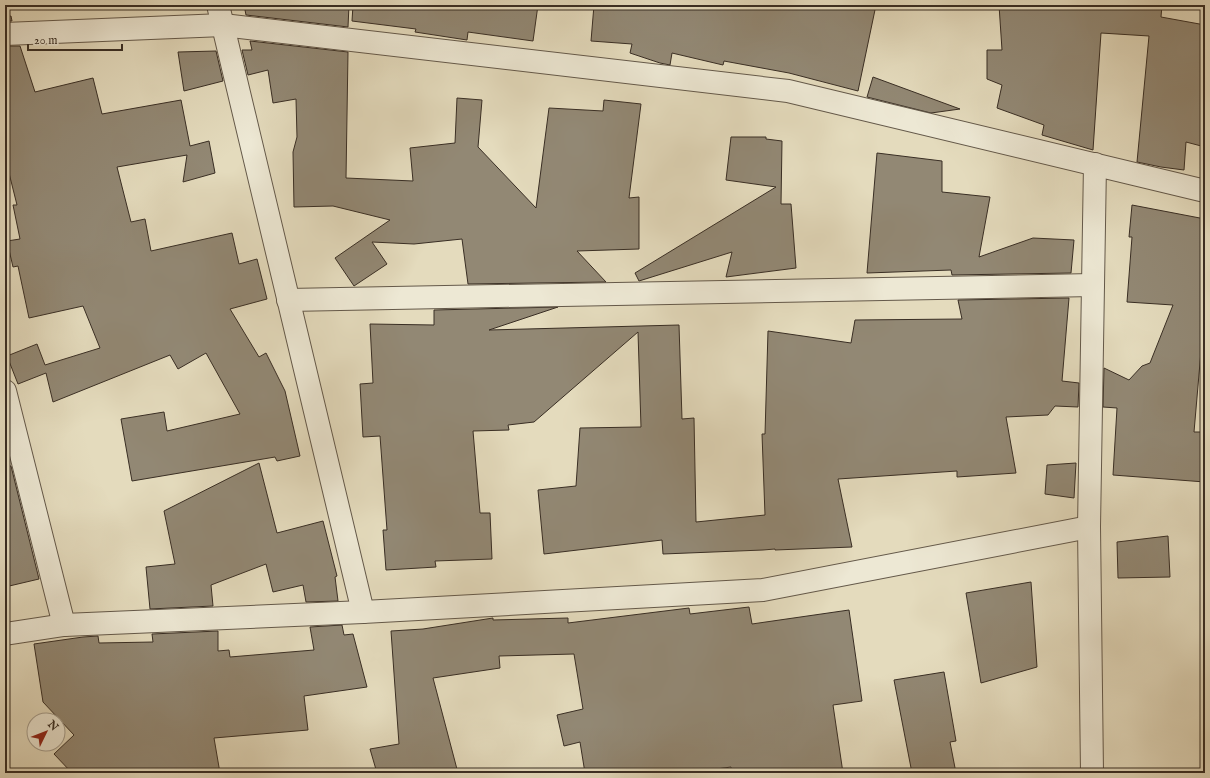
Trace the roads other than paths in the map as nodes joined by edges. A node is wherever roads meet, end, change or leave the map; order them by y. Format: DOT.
graph roads {
  1 [pos="220,15"];
  2 [pos="5,34"];
  3 [pos="1095,164"];
  4 [pos="1205,190"];
  5 [pos="1093,285"];
  6 [pos="288,300"];
  7 [pos="5,391"];
  8 [pos="1089,527"];
  9 [pos="363,612"];
  10 [pos="64,625"];
  11 [pos="5,634"];
  12 [pos="1092,773"];
  1 -- 2 [label="street"];
  1 -- 3 [label="street"];
  1 -- 6 [label="street"];
  3 -- 4 [label="street"];
  3 -- 5 [label="street"];
  5 -- 6 [label="street"];
  5 -- 8 [label="street"];
  6 -- 9 [label="street"];
  7 -- 10 [label="street"];
  8 -- 9 [label="street"];
  8 -- 12 [label="street"];
  9 -- 10 [label="street"];
  10 -- 11 [label="street"];
}
